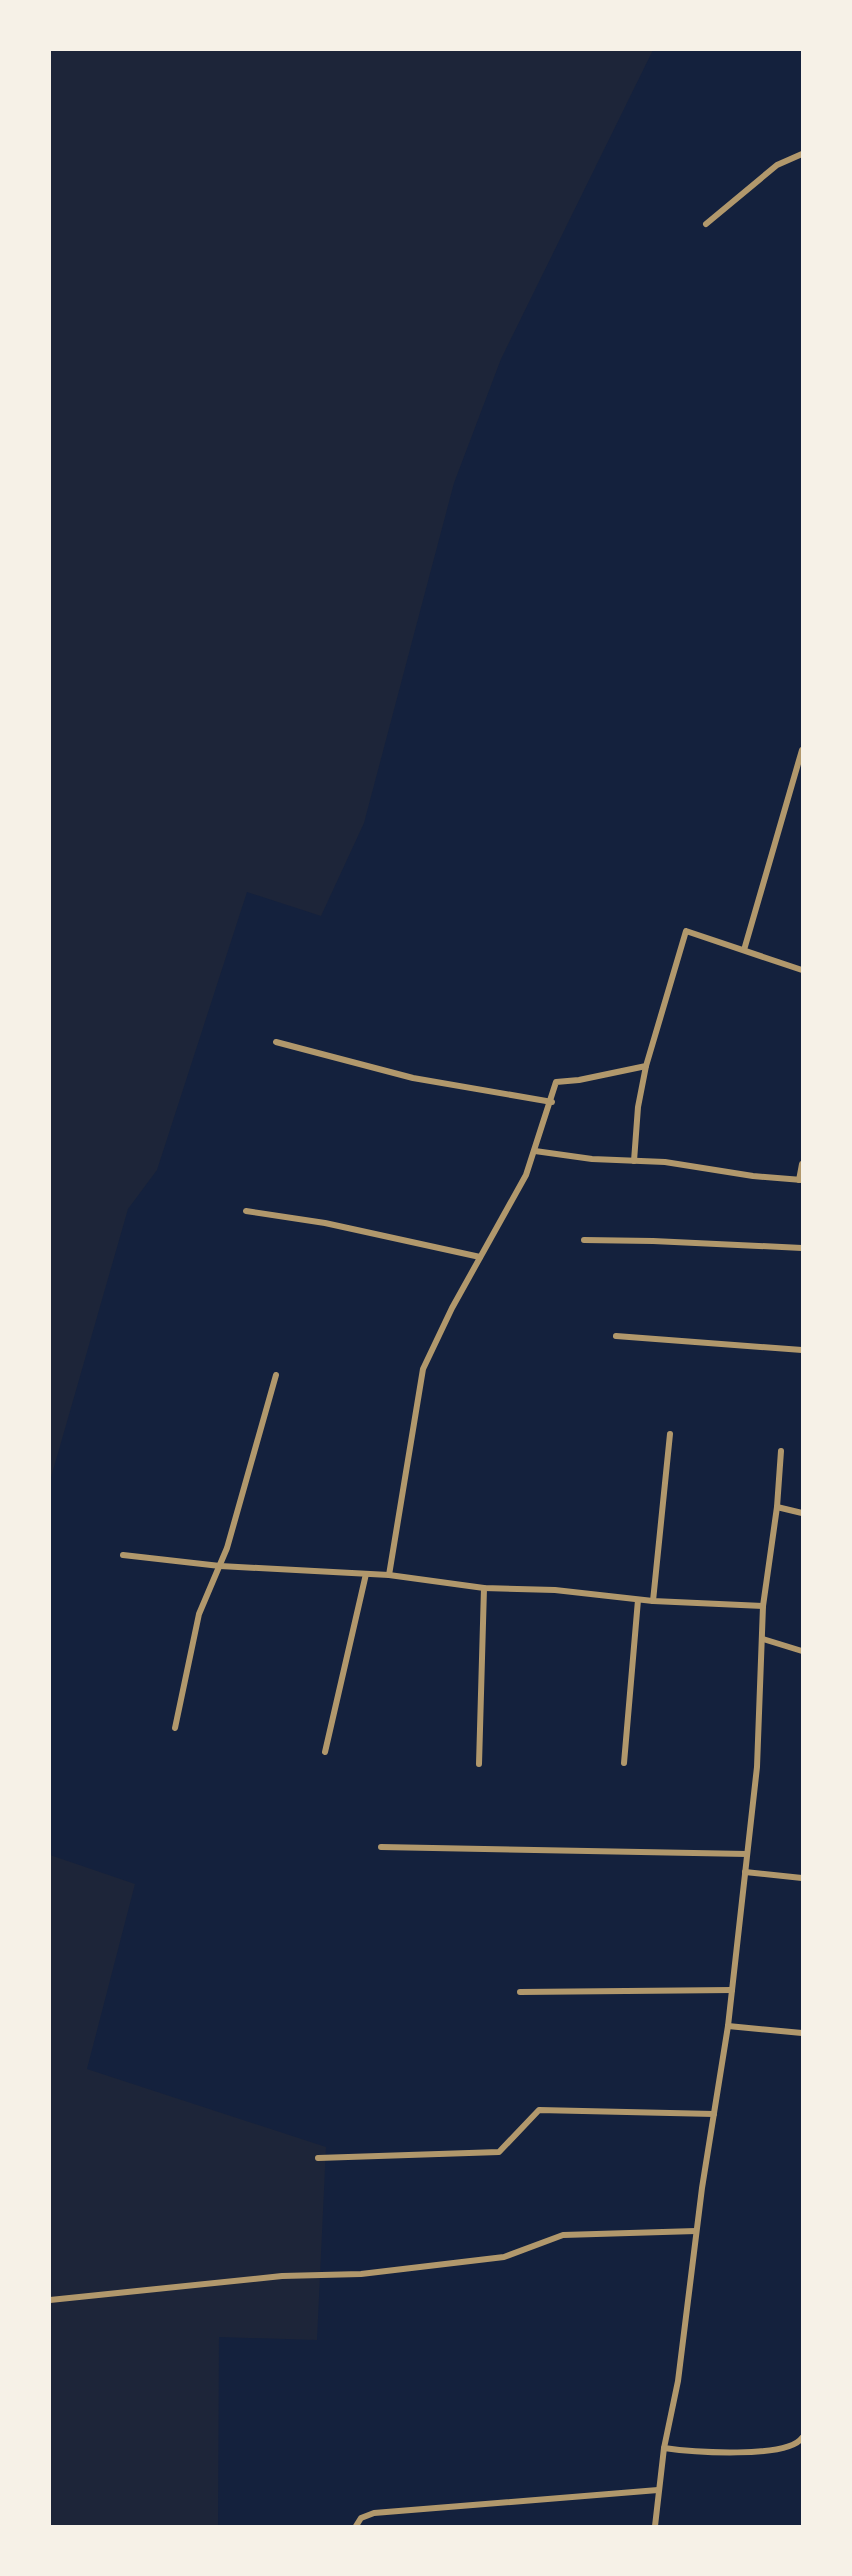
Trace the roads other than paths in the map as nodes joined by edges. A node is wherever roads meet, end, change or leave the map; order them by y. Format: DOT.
graph roads {
  1 [pos="802,154"];
  2 [pos="706,224"];
  3 [pos="802,750"];
  4 [pos="744,950"];
  5 [pos="802,970"];
  6 [pos="276,1042"];
  7 [pos="646,1066"];
  8 [pos="552,1102"];
  9 [pos="535,1151"];
  10 [pos="634,1161"];
  11 [pos="802,1164"];
  12 [pos="801,1180"];
  13 [pos="246,1211"];
  14 [pos="584,1240"];
  15 [pos="802,1248"];
  16 [pos="480,1257"];
  17 [pos="616,1336"];
  18 [pos="802,1350"];
  19 [pos="276,1375"];
  20 [pos="670,1434"];
  21 [pos="781,1451"];
  22 [pos="777,1507"];
  23 [pos="802,1513"];
  24 [pos="123,1555"];
  25 [pos="220,1566"];
  26 [pos="366,1574"];
  27 [pos="389,1575"];
  28 [pos="484,1588"];
  29 [pos="638,1600"];
  30 [pos="653,1601"];
  31 [pos="763,1606"];
  32 [pos="763,1639"];
  33 [pos="802,1651"];
  34 [pos="175,1728"];
  35 [pos="325,1752"];
  36 [pos="624,1763"];
  37 [pos="479,1764"];
  38 [pos="381,1847"];
  39 [pos="747,1854"];
  40 [pos="745,1872"];
  41 [pos="802,1878"];
  42 [pos="732,1990"];
  43 [pos="520,1992"];
  44 [pos="728,2026"];
  45 [pos="802,2033"];
  46 [pos="714,2114"];
  47 [pos="318,2158"];
  48 [pos="696,2231"];
  49 [pos="50,2300"];
  50 [pos="802,2438"];
  51 [pos="664,2448"];
  52 [pos="658,2490"];
  53 [pos="356,2526"];
  54 [pos="655,2526"];
  1 -- 2 [label="street"];
  3 -- 4 [label="street"];
  4 -- 5 [label="street"];
  4 -- 7 [label="street"];
  6 -- 8 [label="street"];
  7 -- 8 [label="street"];
  7 -- 10 [label="street"];
  8 -- 9 [label="street"];
  9 -- 10 [label="street"];
  9 -- 16 [label="street"];
  10 -- 12 [label="street"];
  11 -- 12 [label="street"];
  13 -- 16 [label="street"];
  14 -- 15 [label="street"];
  16 -- 27 [label="street"];
  17 -- 18 [label="street"];
  19 -- 25 [label="street"];
  20 -- 30 [label="street"];
  21 -- 22 [label="street"];
  22 -- 23 [label="street"];
  22 -- 31 [label="street"];
  24 -- 25 [label="street"];
  25 -- 26 [label="street"];
  25 -- 34 [label="street"];
  26 -- 27 [label="street"];
  26 -- 35 [label="street"];
  27 -- 28 [label="street"];
  28 -- 29 [label="street"];
  28 -- 37 [label="street"];
  29 -- 30 [label="street"];
  29 -- 36 [label="street"];
  30 -- 31 [label="street"];
  31 -- 32 [label="street"];
  32 -- 33 [label="street"];
  32 -- 39 [label="street"];
  38 -- 39 [label="street"];
  39 -- 40 [label="street"];
  40 -- 41 [label="street"];
  40 -- 42 [label="street"];
  42 -- 43 [label="street"];
  42 -- 44 [label="street"];
  44 -- 45 [label="street"];
  44 -- 46 [label="street"];
  46 -- 47 [label="street"];
  46 -- 48 [label="street"];
  48 -- 49 [label="street"];
  48 -- 51 [label="street"];
  50 -- 51 [label="street"];
  51 -- 52 [label="street"];
  52 -- 53 [label="street"];
  52 -- 54 [label="street"];
}
